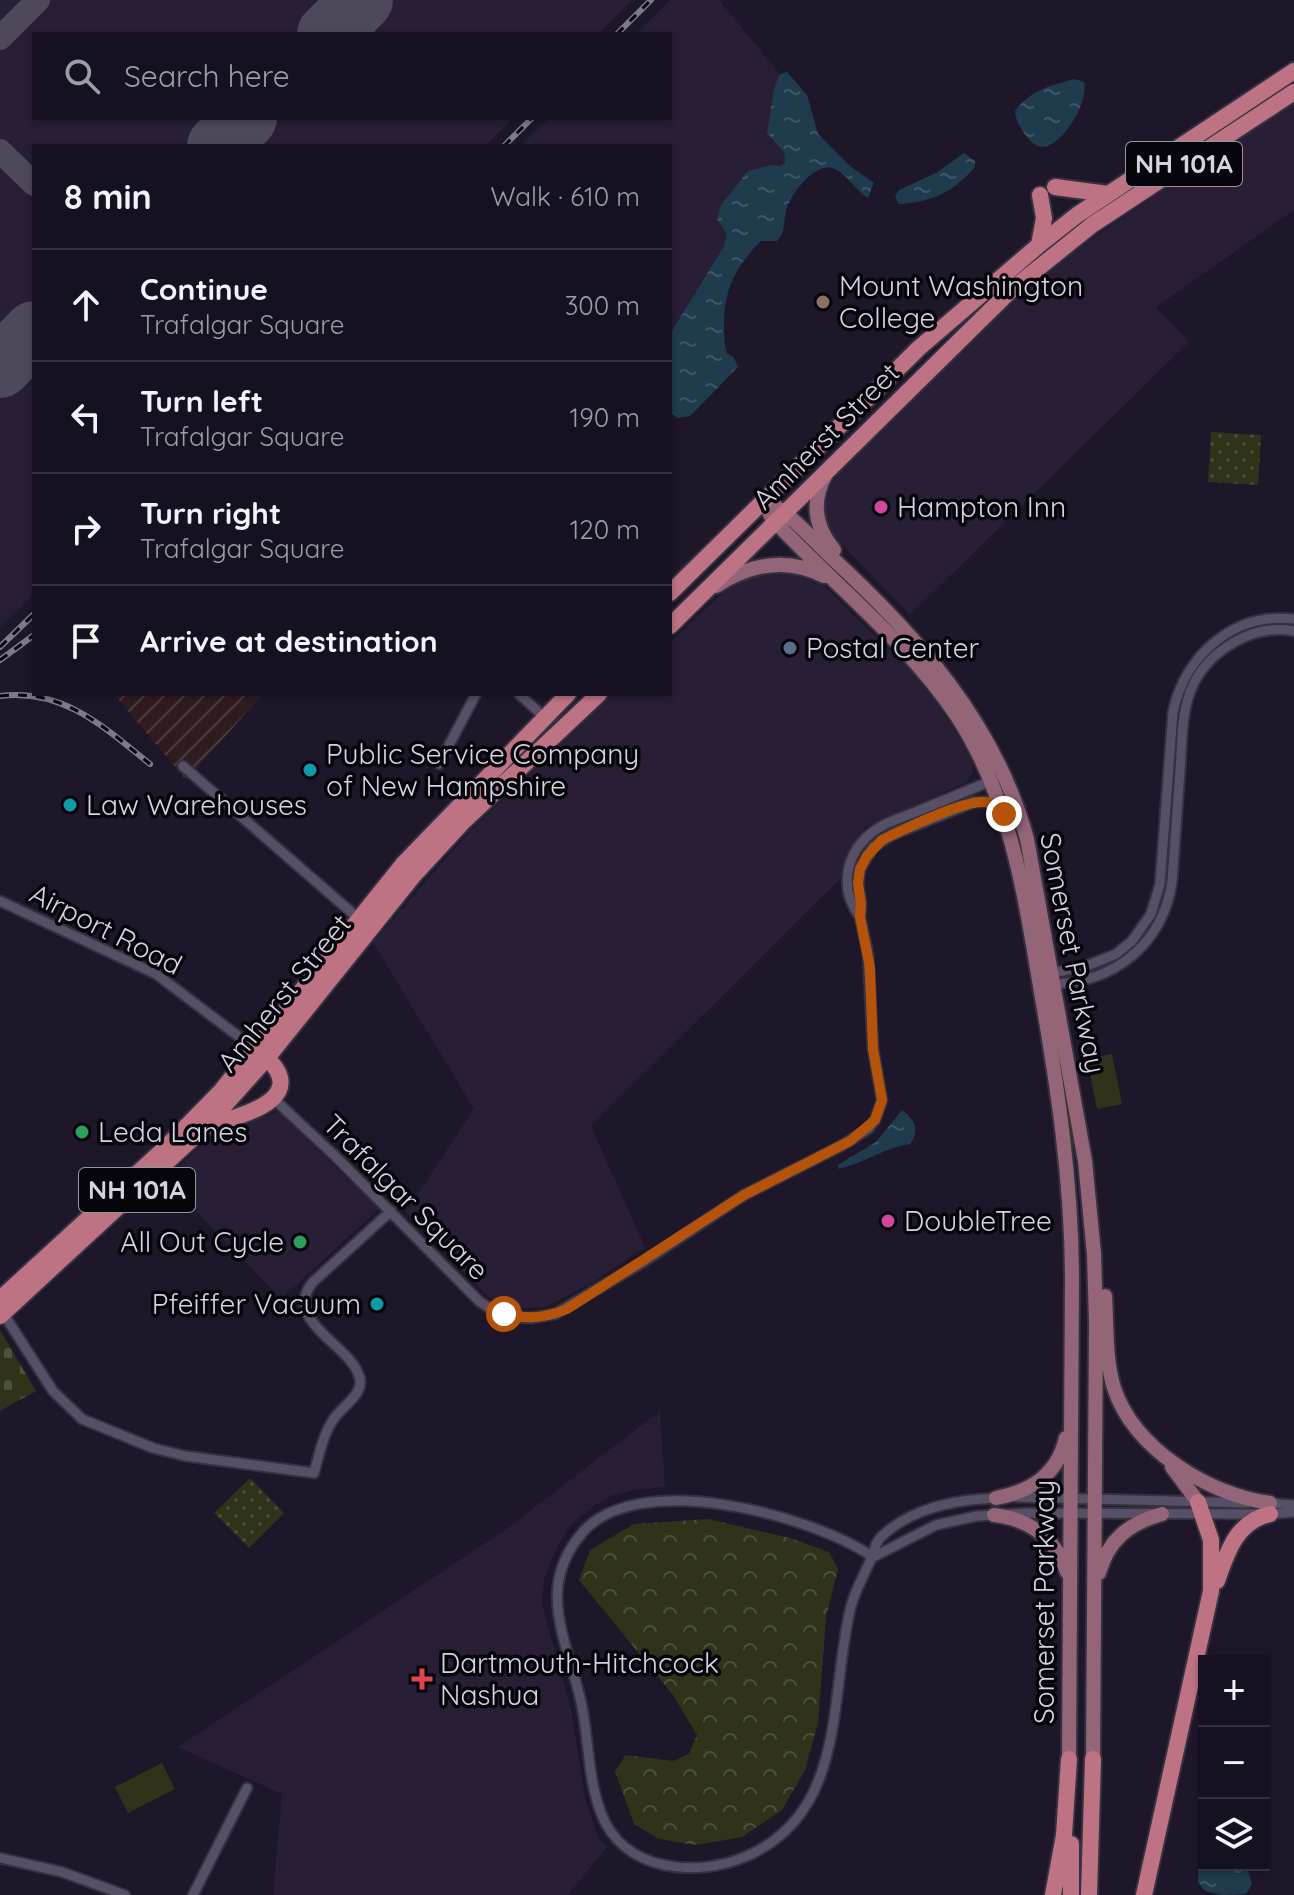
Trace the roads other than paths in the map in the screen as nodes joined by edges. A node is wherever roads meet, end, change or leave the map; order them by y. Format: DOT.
graph roads {
  1 [pos="1294,71"];
  2 [pos="1294,92"];
  3 [pos="1108,194"];
  4 [pos="1039,245"];
  5 [pos="826,473"];
  6 [pos="763,500"];
  7 [pos="781,518"];
  8 [pos="850,573"];
  9 [pos="840,586"];
  10 [pos="672,591"];
  11 [pos="699,598"];
  12 [pos="1294,619"];
  13 [pos="672,624"];
  14 [pos="1294,631"];
  15 [pos="475,696"];
  16 [pos="521,696"];
  17 [pos="566,696"];
  18 [pos="597,696"];
  19 [pos="544,717"];
  20 [pos="439,764"];
  21 [pos="183,766"];
  22 [pos="998,778"];
  23 [pos="1004,814"];
  24 [pos="0,901"];
  25 [pos="860,917"];
  26 [pos="358,918"];
  27 [pos="1047,978"];
  28 [pos="261,1054"];
  29 [pos="274,1099"];
  30 [pos="204,1128"];
  31 [pos="391,1211"];
  32 [pos="1092,1229"];
  33 [pos="1,1309"];
  34 [pos="1071,1406"];
  35 [pos="1157,1450"];
  36 [pos="996,1498"];
  37 [pos="1294,1505"];
  38 [pos="1071,1506"];
  39 [pos="1095,1506"];
  40 [pos="1201,1508"];
  41 [pos="1270,1509"];
  42 [pos="1294,1512"];
  43 [pos="1162,1514"];
  44 [pos="994,1515"];
  45 [pos="873,1557"];
  46 [pos="1070,1588"];
  47 [pos="1094,1601"];
  48 [pos="1205,1624"];
  49 [pos="1069,1759"];
  50 [pos="1093,1759"];
  51 [pos="247,1788"];
  52 [pos="0,1858"];
  53 [pos="125,1895"];
  54 [pos="193,1895"];
  55 [pos="1053,1895"];
  56 [pos="1071,1895"];
  57 [pos="1089,1895"];
  58 [pos="1144,1895"];
  1 -- 3 [label="highway, Amherst Street / NH 101A"];
  2 -- 5 [label="highway, Amherst Street / NH 101A"];
  3 -- 4 [label="highway, Amherst Street / NH 101A"];
  3 -- 4 [label="highway"];
  4 -- 6 [label="highway, Amherst Street / NH 101A"];
  5 -- 7 [label="highway, Amherst Street / NH 101A"];
  5 -- 8 [label="main road"];
  6 -- 7 [label="main road, Somerset Parkway"];
  6 -- 10 [label="highway, Amherst Street / NH 101A"];
  7 -- 8 [label="main road, Somerset Parkway"];
  7 -- 9 [label="main road, Somerset Parkway"];
  7 -- 11 [label="highway, Amherst Street / NH 101A"];
  8 -- 22 [label="main road, Somerset Parkway"];
  9 -- 11 [label="main road"];
  9 -- 22 [label="main road, Somerset Parkway"];
  11 -- 13 [label="highway, Amherst Street / NH 101A"];
  12 -- 27 [label="street"];
  14 -- 27 [label="street"];
  15 -- 20 [label="street"];
  16 -- 19 [label="street"];
  17 -- 19 [label="highway, Amherst Street / NH 101A"];
  18 -- 28 [label="highway, Amherst Street / NH 101A"];
  19 -- 26 [label="highway, Amherst Street / NH 101A"];
  21 -- 26 [label="street"];
  22 -- 23 [label="main road, Somerset Parkway"];
  22 -- 25 [label="street, Trafalgar Square"];
  22 -- 27 [label="main road, Somerset Parkway"];
  23 -- 25 [label="street, Trafalgar Square"];
  23 -- 27 [label="main road, Somerset Parkway"];
  24 -- 28 [label="street, Airport Road"];
  25 -- 31 [label="street, Trafalgar Square"];
  26 -- 28 [label="highway, Amherst Street / NH 101A"];
  27 -- 32 [label="main road, Somerset Parkway"];
  27 -- 34 [label="main road, Somerset Parkway"];
  28 -- 29 [label="highway"];
  28 -- 30 [label="highway, Amherst Street / NH 101A"];
  28 -- 33 [label="highway, Amherst Street / NH 101A"];
  29 -- 30 [label="highway"];
  29 -- 31 [label="street, Trafalgar Square"];
  30 -- 33 [label="highway, Amherst Street / NH 101A"];
  31 -- 33 [label="street"];
  32 -- 35 [label="main road"];
  32 -- 39 [label="main road, Somerset Parkway"];
  34 -- 36 [label="main road"];
  34 -- 38 [label="main road, Somerset Parkway"];
  35 -- 40 [label="main road"];
  35 -- 41 [label="main road"];
  36 -- 38 [label="street"];
  36 -- 45 [label="street"];
  37 -- 41 [label="street"];
  38 -- 39 [label="street"];
  38 -- 39 [label="street"];
  38 -- 44 [label="street"];
  38 -- 46 [label="main road, Somerset Parkway"];
  39 -- 40 [label="street"];
  39 -- 43 [label="street"];
  39 -- 47 [label="main road, Somerset Parkway"];
  40 -- 41 [label="street"];
  40 -- 43 [label="street"];
  40 -- 48 [label="highway"];
  41 -- 42 [label="street"];
  41 -- 48 [label="highway"];
  43 -- 47 [label="main road"];
  44 -- 45 [label="street"];
  44 -- 46 [label="main road"];
  45 -- 45 [label="street"];
  46 -- 49 [label="main road, Somerset Parkway"];
  47 -- 50 [label="main road, Somerset Parkway"];
  48 -- 58 [label="highway"];
  49 -- 55 [label="highway"];
  49 -- 56 [label="highway"];
  50 -- 57 [label="highway"];
  51 -- 54 [label="street"];
  52 -- 53 [label="street"];
}
